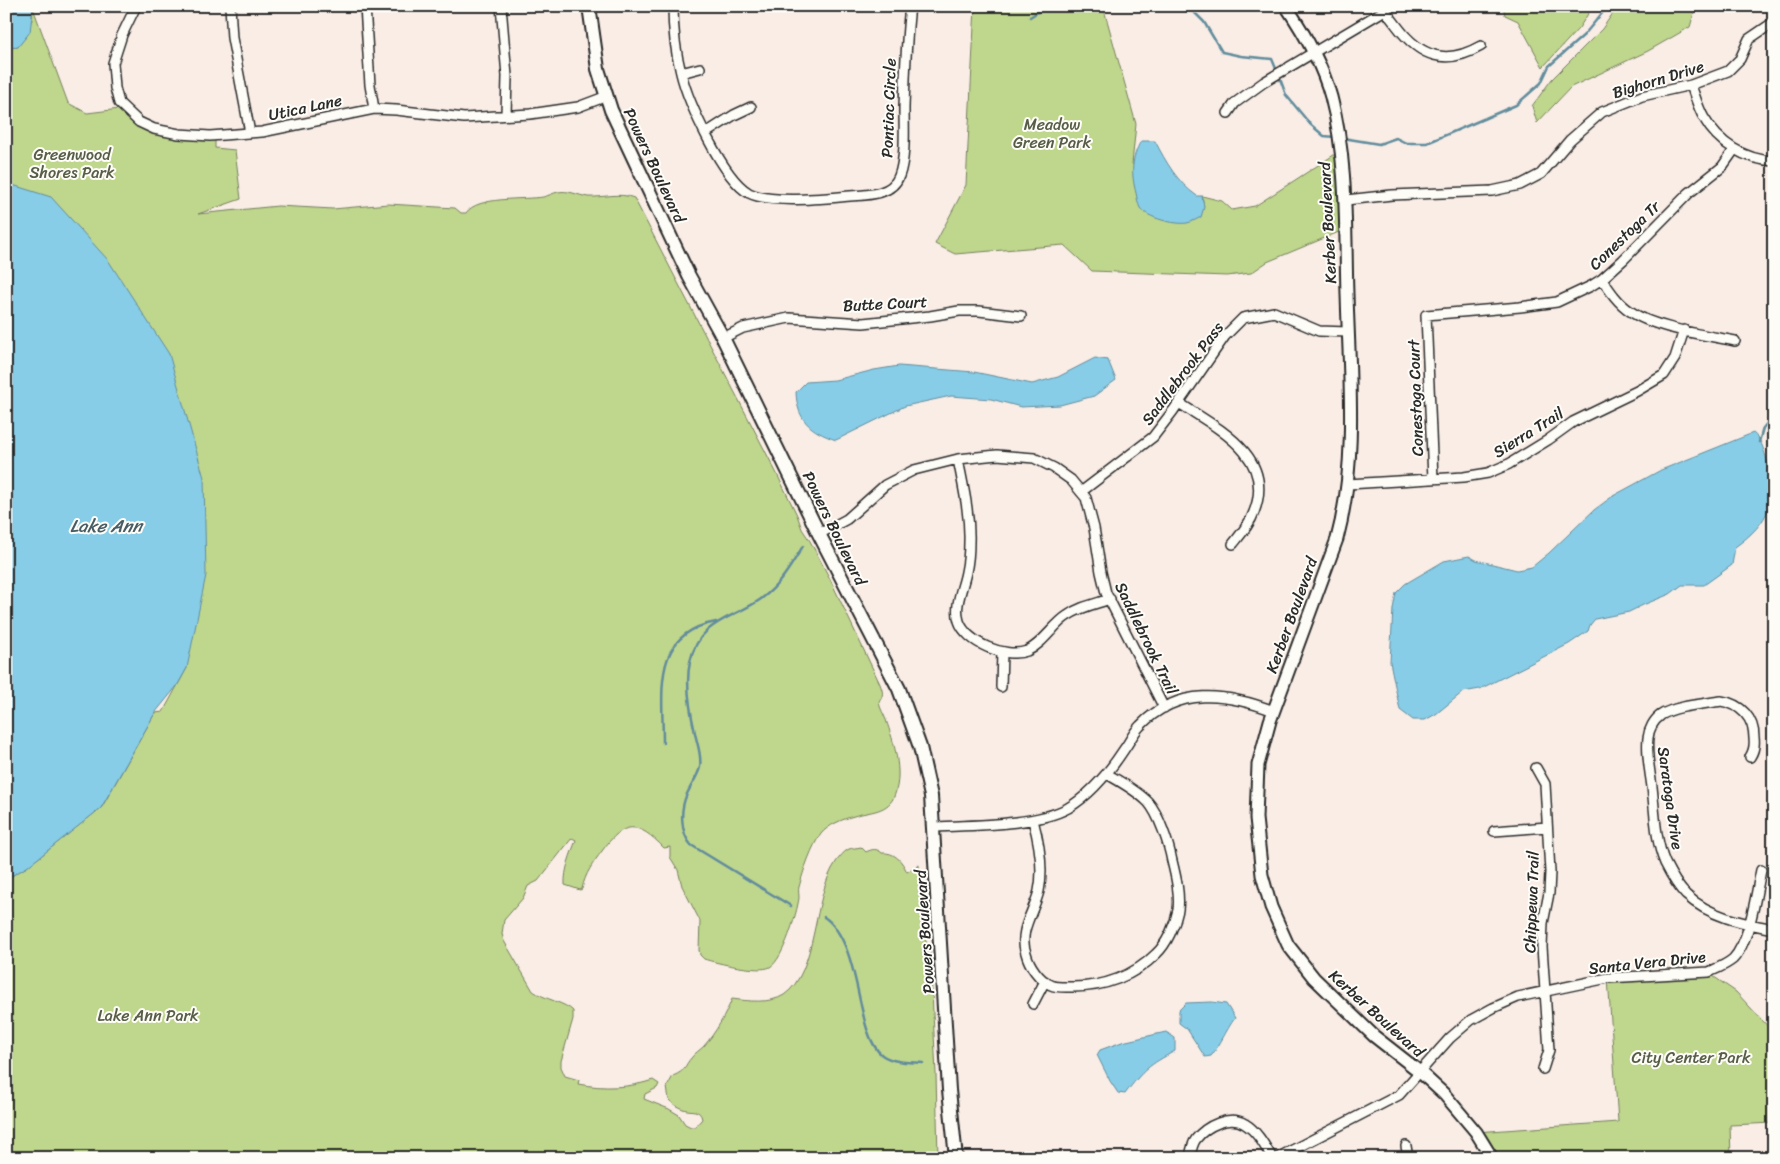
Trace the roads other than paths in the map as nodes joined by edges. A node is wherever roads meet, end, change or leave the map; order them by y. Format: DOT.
graph roads {
  1 [pos="136,6"];
  2 [pos="230,6"];
  3 [pos="365,6"];
  4 [pos="501,6"];
  5 [pos="589,6"];
  6 [pos="674,6"];
  7 [pos="910,6"];
  8 [pos="1286,6"];
  9 [pos="1384,8"];
  10 [pos="1774,22"];
  11 [pos="1481,46"];
  12 [pos="1314,53"];
  13 [pos="700,68"];
  14 [pos="681,73"];
  15 [pos="1691,85"];
  16 [pos="607,96"];
  17 [pos="751,108"];
  18 [pos="374,109"];
  19 [pos="1228,113"];
  20 [pos="506,116"];
  21 [pos="250,132"];
  22 [pos="706,133"];
  23 [pos="1734,150"];
  24 [pos="1774,161"];
  25 [pos="1346,200"];
  26 [pos="1602,279"];
  27 [pos="1426,315"];
  28 [pos="1022,316"];
  29 [pos="1684,330"];
  30 [pos="1348,332"];
  31 [pos="723,338"];
  32 [pos="1735,341"];
  33 [pos="1179,402"];
  34 [pos="958,459"];
  35 [pos="1433,479"];
  36 [pos="1348,484"];
  37 [pos="1081,492"];
  38 [pos="819,534"];
  39 [pos="1233,544"];
  40 [pos="1110,599"];
  41 [pos="1002,652"];
  42 [pos="1001,687"];
  43 [pos="1164,708"];
  44 [pos="1274,711"];
  45 [pos="1750,757"];
  46 [pos="1536,768"];
  47 [pos="1107,774"];
  48 [pos="1033,820"];
  49 [pos="933,827"];
  50 [pos="1547,828"];
  51 [pos="1494,832"];
  52 [pos="1761,870"];
  53 [pos="1748,924"];
  54 [pos="1774,929"];
  55 [pos="1045,981"];
  56 [pos="1546,990"];
  57 [pos="1033,1004"];
  58 [pos="1543,1069"];
  59 [pos="1420,1072"];
  60 [pos="949,1090"];
  61 [pos="1406,1146"];
  62 [pos="948,1158"];
  63 [pos="956,1158"];
  64 [pos="1190,1158"];
  65 [pos="1272,1158"];
  66 [pos="1277,1158"];
  67 [pos="1408,1158"];
  68 [pos="1492,1158"];
  1 -- 21 [label="street, Utica Lane"];
  2 -- 21 [label="street"];
  3 -- 18 [label="street"];
  4 -- 20 [label="street"];
  5 -- 16 [label="main road, Powers Boulevard"];
  6 -- 14 [label="street, Pontiac Circle"];
  7 -- 22 [label="street, Pontiac Circle"];
  8 -- 12 [label="street, Kerber Boulevard"];
  9 -- 11 [label="street"];
  9 -- 12 [label="street"];
  10 -- 15 [label="street, Bighorn Drive"];
  12 -- 19 [label="street"];
  12 -- 25 [label="street, Kerber Boulevard"];
  13 -- 14 [label="street"];
  14 -- 22 [label="street, Pontiac Circle"];
  15 -- 23 [label="street"];
  15 -- 25 [label="street, Bighorn Drive"];
  16 -- 20 [label="street, Utica Lane"];
  16 -- 31 [label="main road, Powers Boulevard"];
  17 -- 22 [label="street"];
  18 -- 20 [label="street, Utica Lane"];
  18 -- 21 [label="street, Utica Lane"];
  23 -- 24 [label="street"];
  23 -- 26 [label="street, Conestoga Tr"];
  25 -- 30 [label="street, Kerber Boulevard"];
  26 -- 27 [label="street, Conestoga Tr"];
  26 -- 29 [label="street"];
  27 -- 35 [label="street, Conestoga Court"];
  28 -- 31 [label="street, Butte Court"];
  29 -- 32 [label="street"];
  29 -- 35 [label="street, Sierra Trail"];
  30 -- 33 [label="street, Saddlebrook Pass"];
  30 -- 36 [label="street, Kerber Boulevard"];
  31 -- 38 [label="main road, Powers Boulevard"];
  33 -- 37 [label="street, Saddlebrook Pass"];
  33 -- 39 [label="street"];
  34 -- 37 [label="street, Saddlebrook Trail"];
  34 -- 38 [label="street, Saddlebrook Trail"];
  34 -- 41 [label="street"];
  35 -- 36 [label="street, Sierra Trail"];
  36 -- 44 [label="street, Kerber Boulevard"];
  37 -- 40 [label="street, Saddlebrook Trail"];
  38 -- 49 [label="main road, Powers Boulevard"];
  40 -- 41 [label="street"];
  40 -- 43 [label="street, Saddlebrook Trail"];
  41 -- 42 [label="street"];
  43 -- 44 [label="street"];
  43 -- 47 [label="street"];
  44 -- 59 [label="street, Kerber Boulevard"];
  45 -- 53 [label="street, Saratoga Drive"];
  46 -- 50 [label="street, Chippewa Trail"];
  47 -- 48 [label="street"];
  47 -- 55 [label="street"];
  48 -- 49 [label="street"];
  48 -- 55 [label="street"];
  49 -- 60 [label="main road, Powers Boulevard"];
  50 -- 51 [label="street"];
  50 -- 56 [label="street, Chippewa Trail"];
  52 -- 53 [label="street, Santa Vera Drive"];
  53 -- 54 [label="street, Saratoga Drive"];
  53 -- 56 [label="street, Santa Vera Drive"];
  55 -- 57 [label="street"];
  56 -- 58 [label="street, Chippewa Trail"];
  56 -- 59 [label="street, Santa Vera Drive"];
  59 -- 66 [label="street, Santa Vera Drive"];
  59 -- 68 [label="street, Kerber Boulevard"];
  60 -- 62 [label="main road, Powers Boulevard"];
  60 -- 63 [label="main road, Powers Boulevard"];
  61 -- 67 [label="street"];
  64 -- 65 [label="street"];
}
